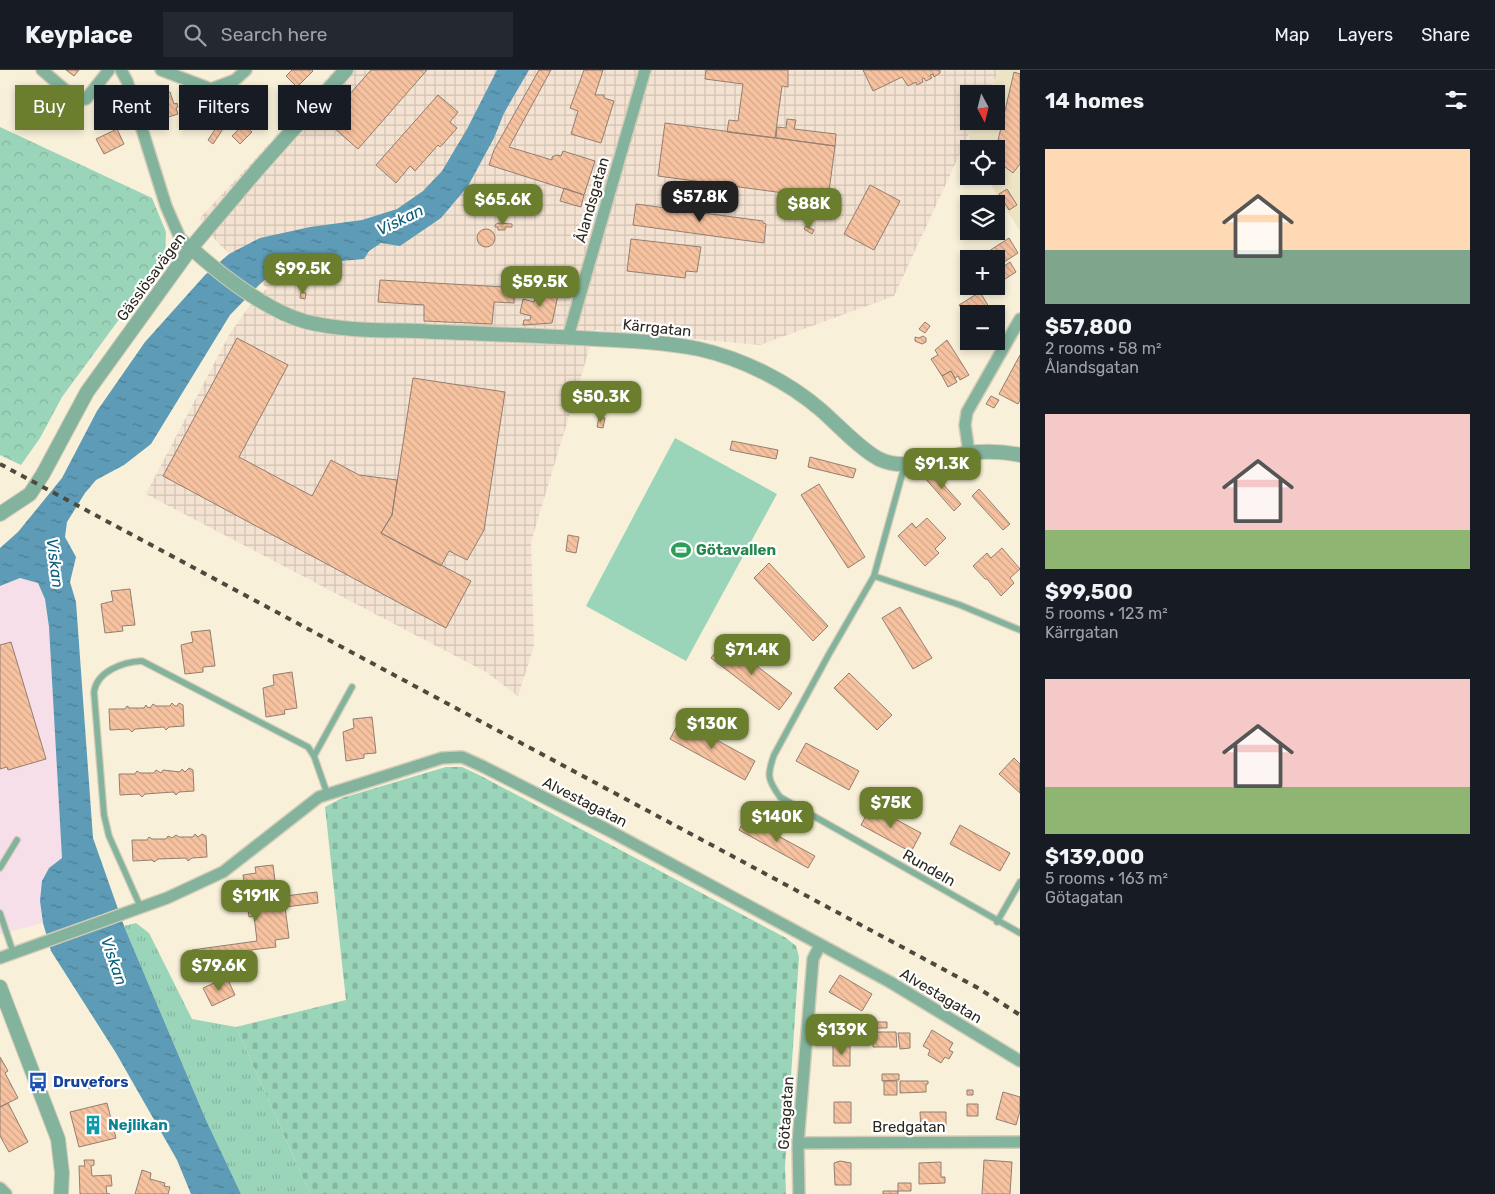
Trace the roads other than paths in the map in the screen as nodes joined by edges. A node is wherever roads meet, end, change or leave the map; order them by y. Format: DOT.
graph roads {
  1 [pos="42,70"];
  2 [pos="109,70"];
  3 [pos="121,70"];
  4 [pos="161,70"];
  5 [pos="246,70"];
  6 [pos="346,70"];
  7 [pos="645,70"];
  8 [pos="191,248"];
  9 [pos="1020,319"];
  10 [pos="568,337"];
  11 [pos="969,453"];
  12 [pos="1020,455"];
  13 [pos="905,464"];
  14 [pos="0,514"];
  15 [pos="874,576"];
  16 [pos="1020,630"];
  17 [pos="352,687"];
  18 [pos="314,756"];
  19 [pos="328,793"];
  20 [pos="17,840"];
  21 [pos="0,868"];
  22 [pos="1020,882"];
  23 [pos="141,908"];
  24 [pos="0,913"];
  25 [pos="998,922"];
  26 [pos="1020,933"];
  27 [pos="820,945"];
  28 [pos="13,952"];
  29 [pos="0,958"];
  30 [pos="0,988"];
  31 [pos="1020,1062"];
  32 [pos="1020,1142"];
  33 [pos="798,1144"];
  34 [pos="0,1188"];
  35 [pos="6,1194"];
  36 [pos="61,1194"];
  37 [pos="799,1194"];
  1 -- 2 [label="street"];
  3 -- 8 [label="street"];
  4 -- 5 [label="street"];
  6 -- 8 [label="street, Gässlösavägen"];
  7 -- 10 [label="street, Ålandsgatan"];
  8 -- 10 [label="street, Kärrgatan"];
  8 -- 14 [label="street, Gässlösavägen"];
  9 -- 11 [label="street"];
  10 -- 13 [label="street, Kärrgatan"];
  11 -- 12 [label="street, Kärrgatan"];
  11 -- 13 [label="street, Kärrgatan"];
  13 -- 15 [label="lane, Rundeln"];
  15 -- 16 [label="lane"];
  15 -- 25 [label="lane, Rundeln"];
  17 -- 18 [label="lane"];
  18 -- 19 [label="lane"];
  18 -- 23 [label="lane"];
  19 -- 23 [label="street, Alvestagatan"];
  19 -- 27 [label="street, Alvestagatan"];
  20 -- 21 [label="lane"];
  22 -- 25 [label="lane"];
  23 -- 28 [label="street, Alvestagatan"];
  24 -- 28 [label="lane"];
  25 -- 26 [label="lane, Rundeln"];
  27 -- 31 [label="street, Alvestagatan"];
  27 -- 33 [label="street, Götagatan"];
  28 -- 29 [label="street"];
  30 -- 36 [label="street"];
  32 -- 33 [label="street, Bredgatan"];
  33 -- 37 [label="street, Götagatan"];
  34 -- 35 [label="street"];
}
